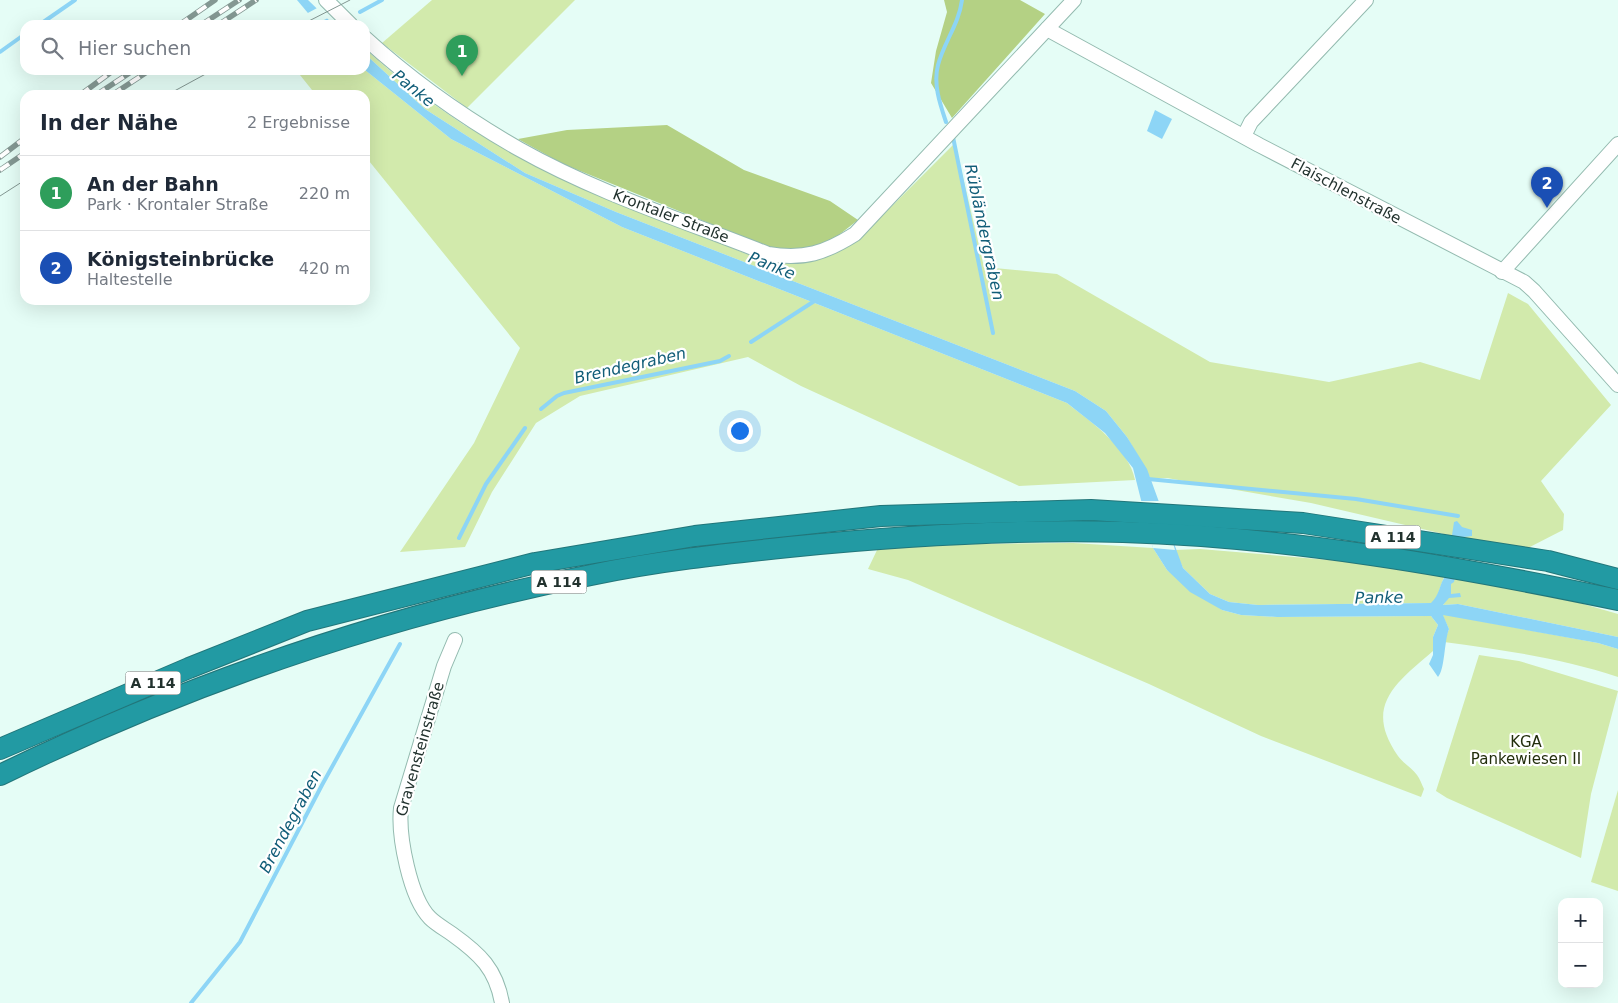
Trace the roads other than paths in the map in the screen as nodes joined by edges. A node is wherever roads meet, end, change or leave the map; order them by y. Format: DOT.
graph roads {
  1 [pos="326,0"];
  2 [pos="1074,0"];
  3 [pos="1366,0"];
  4 [pos="346,20"];
  5 [pos="1047,29"];
  6 [pos="370,42"];
  7 [pos="1244,136"];
  8 [pos="1618,144"];
  9 [pos="1502,272"];
  10 [pos="1618,385"];
  11 [pos="1618,579"];
  12 [pos="1618,600"];
  13 [pos="455,640"];
  14 [pos="0,749"];
  15 [pos="0,775"];
  16 [pos="502,1003"];
  1 -- 4 [label="street"];
  2 -- 5 [label="street, Krontaler Straße"];
  3 -- 7 [label="street"];
  5 -- 6 [label="street, Krontaler Straße"];
  5 -- 7 [label="street, Flaischlenstraße"];
  7 -- 9 [label="street, Flaischlenstraße"];
  8 -- 9 [label="street"];
  9 -- 10 [label="street, Flaischlenstraße"];
  11 -- 14 [label="highway, A 114"];
  12 -- 15 [label="highway, A 114"];
  13 -- 16 [label="street, Gravensteinstraße"];
}
